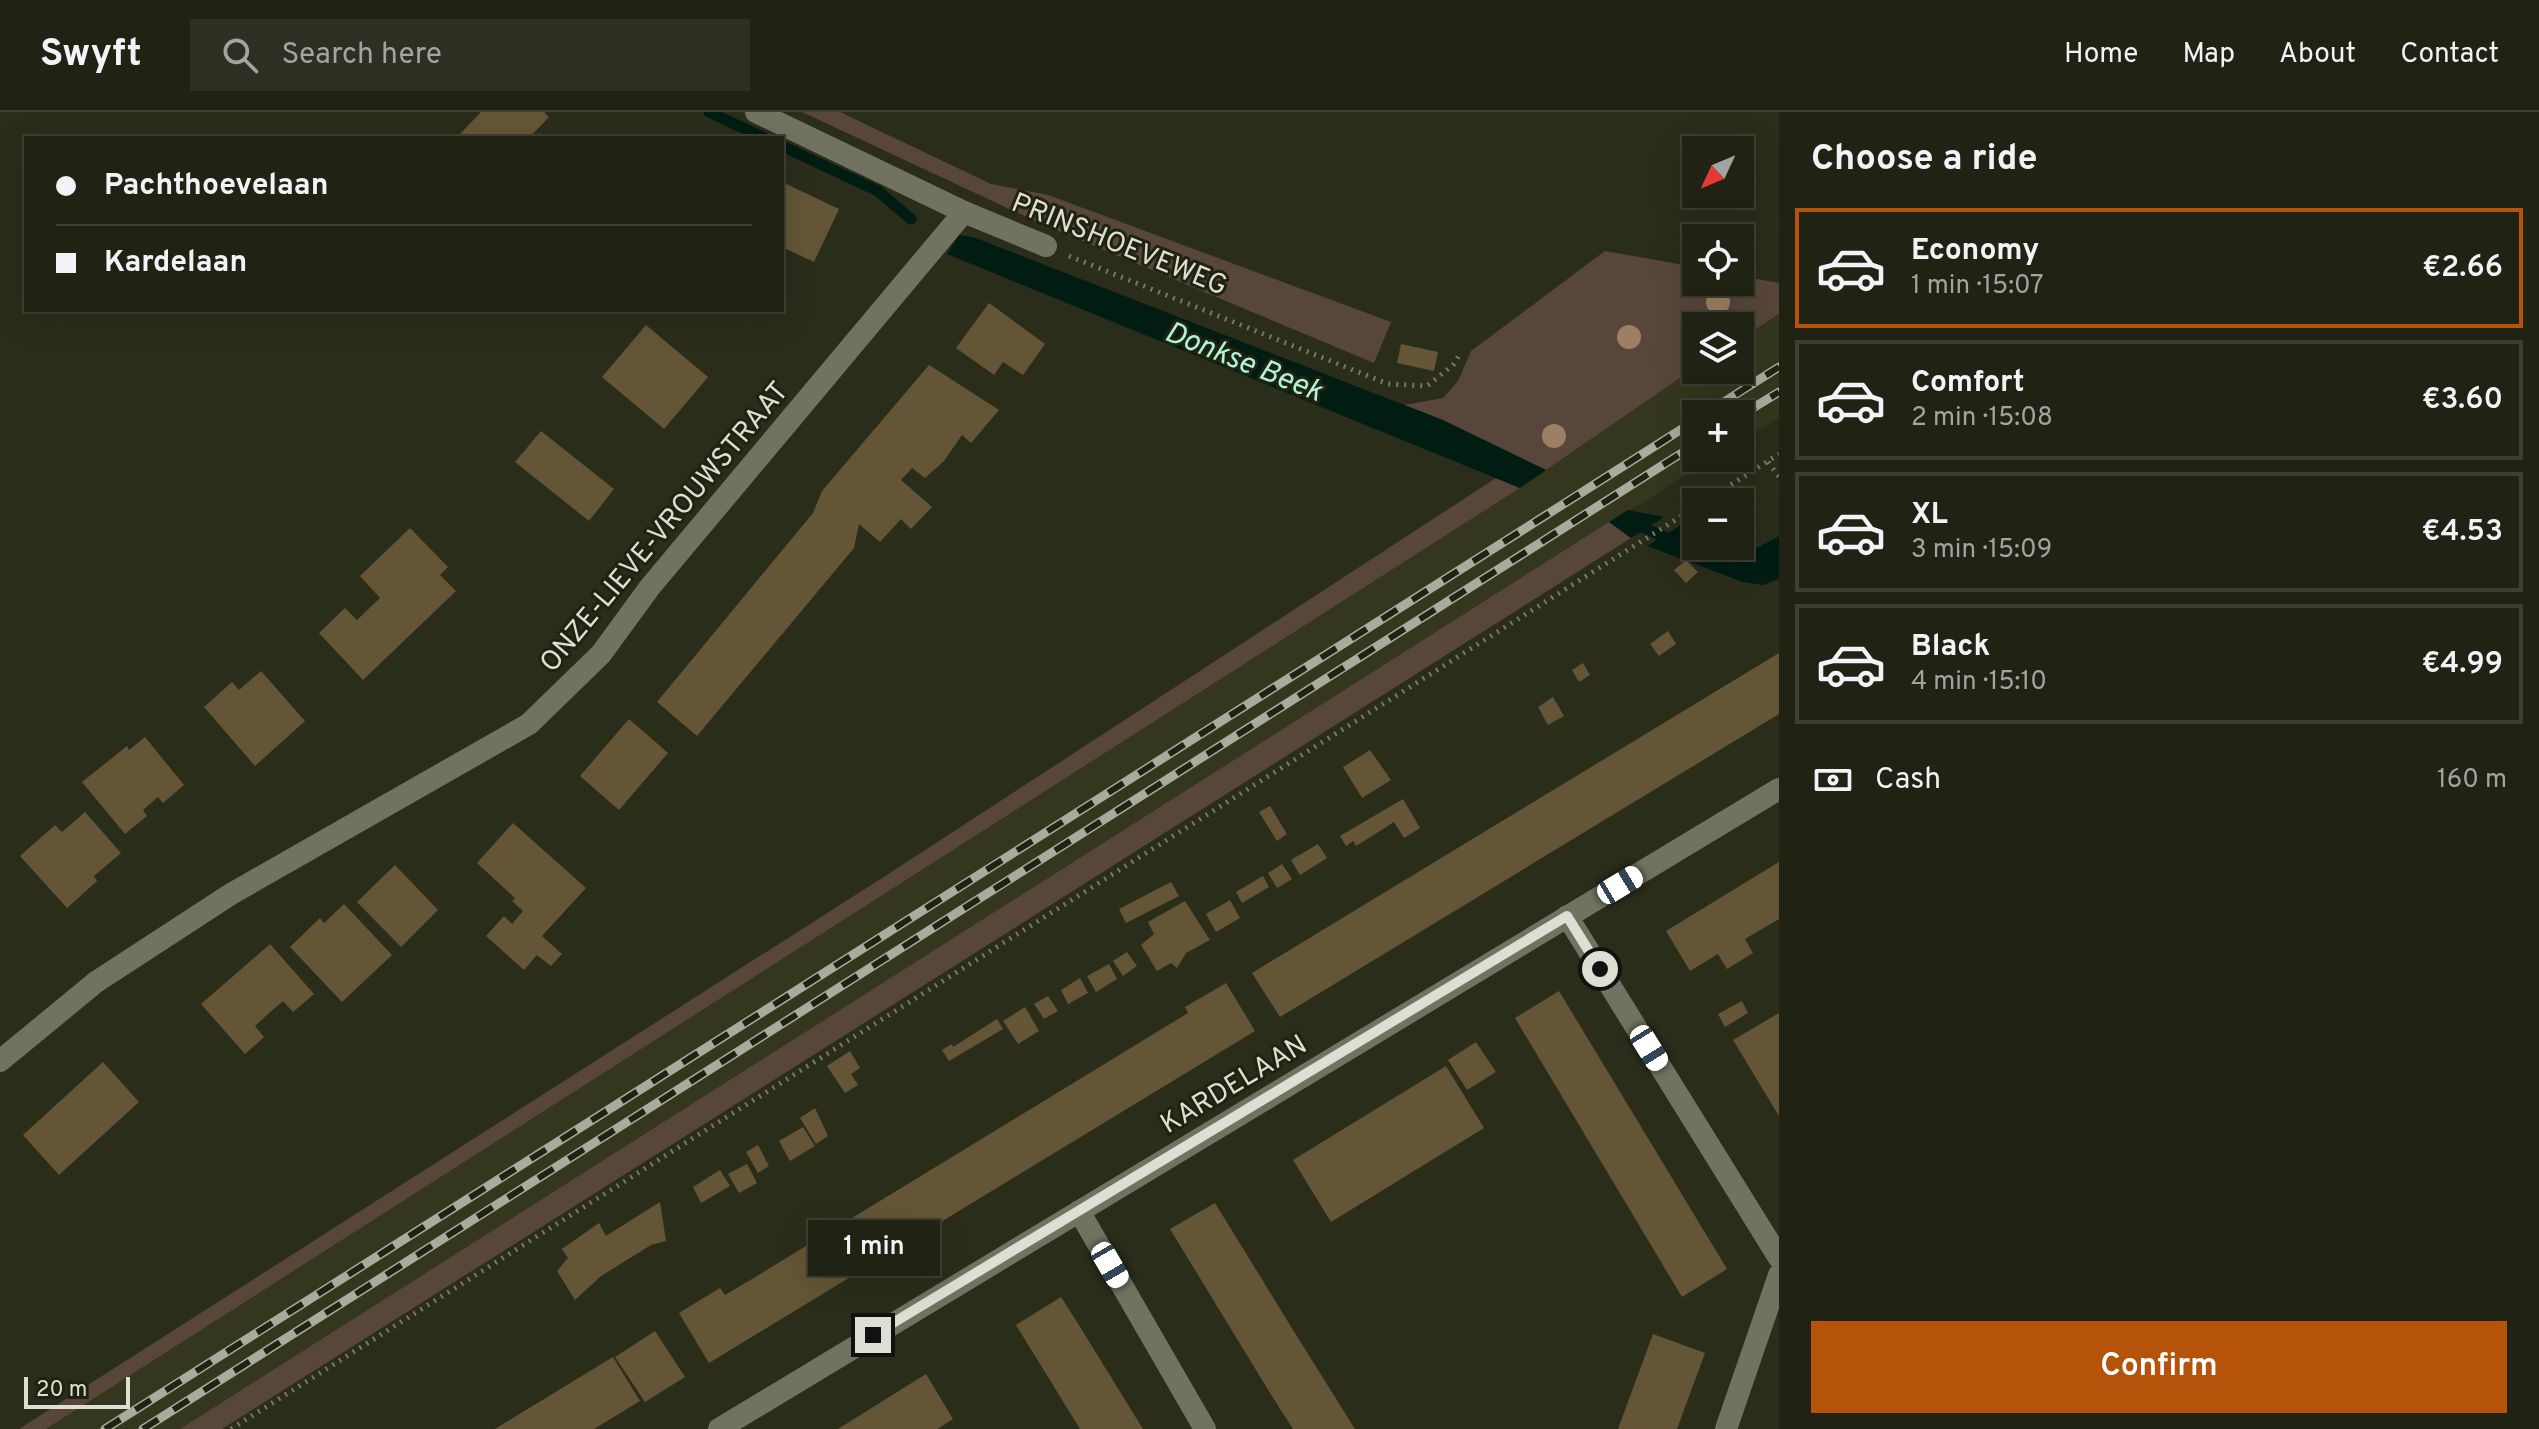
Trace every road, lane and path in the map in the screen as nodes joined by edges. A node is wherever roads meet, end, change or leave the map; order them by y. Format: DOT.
graph roads {
  1 [pos="756,112"];
  2 [pos="964,212"];
  3 [pos="1046,246"];
  4 [pos="1460,354"];
  5 [pos="1779,454"];
  6 [pos="1768,462"];
  7 [pos="1779,477"];
  8 [pos="1726,488"];
  9 [pos="1682,516"];
  10 [pos="1779,789"];
  11 [pos="1567,916"];
  12 [pos="0,1061"];
  13 [pos="1079,1211"];
  14 [pos="1779,1258"];
  15 [pos="1779,1275"];
  16 [pos="231,1429"];
  17 [pos="719,1429"];
  18 [pos="1205,1429"];
  19 [pos="1726,1429"];
  1 -- 2 [label="street, PRINSHOEVEWEG"];
  2 -- 3 [label="street, PRINSHOEVEWEG"];
  2 -- 12 [label="street, ONZE-LIEVE-VROUWSTRAAT"];
  3 -- 4 [label="path, PRINSHOEVEWEG"];
  5 -- 6 [label="path"];
  6 -- 7 [label="path"];
  6 -- 8 [label="path"];
  9 -- 16 [label="path"];
  10 -- 11 [label="street, KARDELAAN"];
  11 -- 13 [label="street, KARDELAAN"];
  11 -- 14 [label="street"];
  13 -- 17 [label="street, KARDELAAN"];
  13 -- 18 [label="street"];
  15 -- 19 [label="street"];
}
